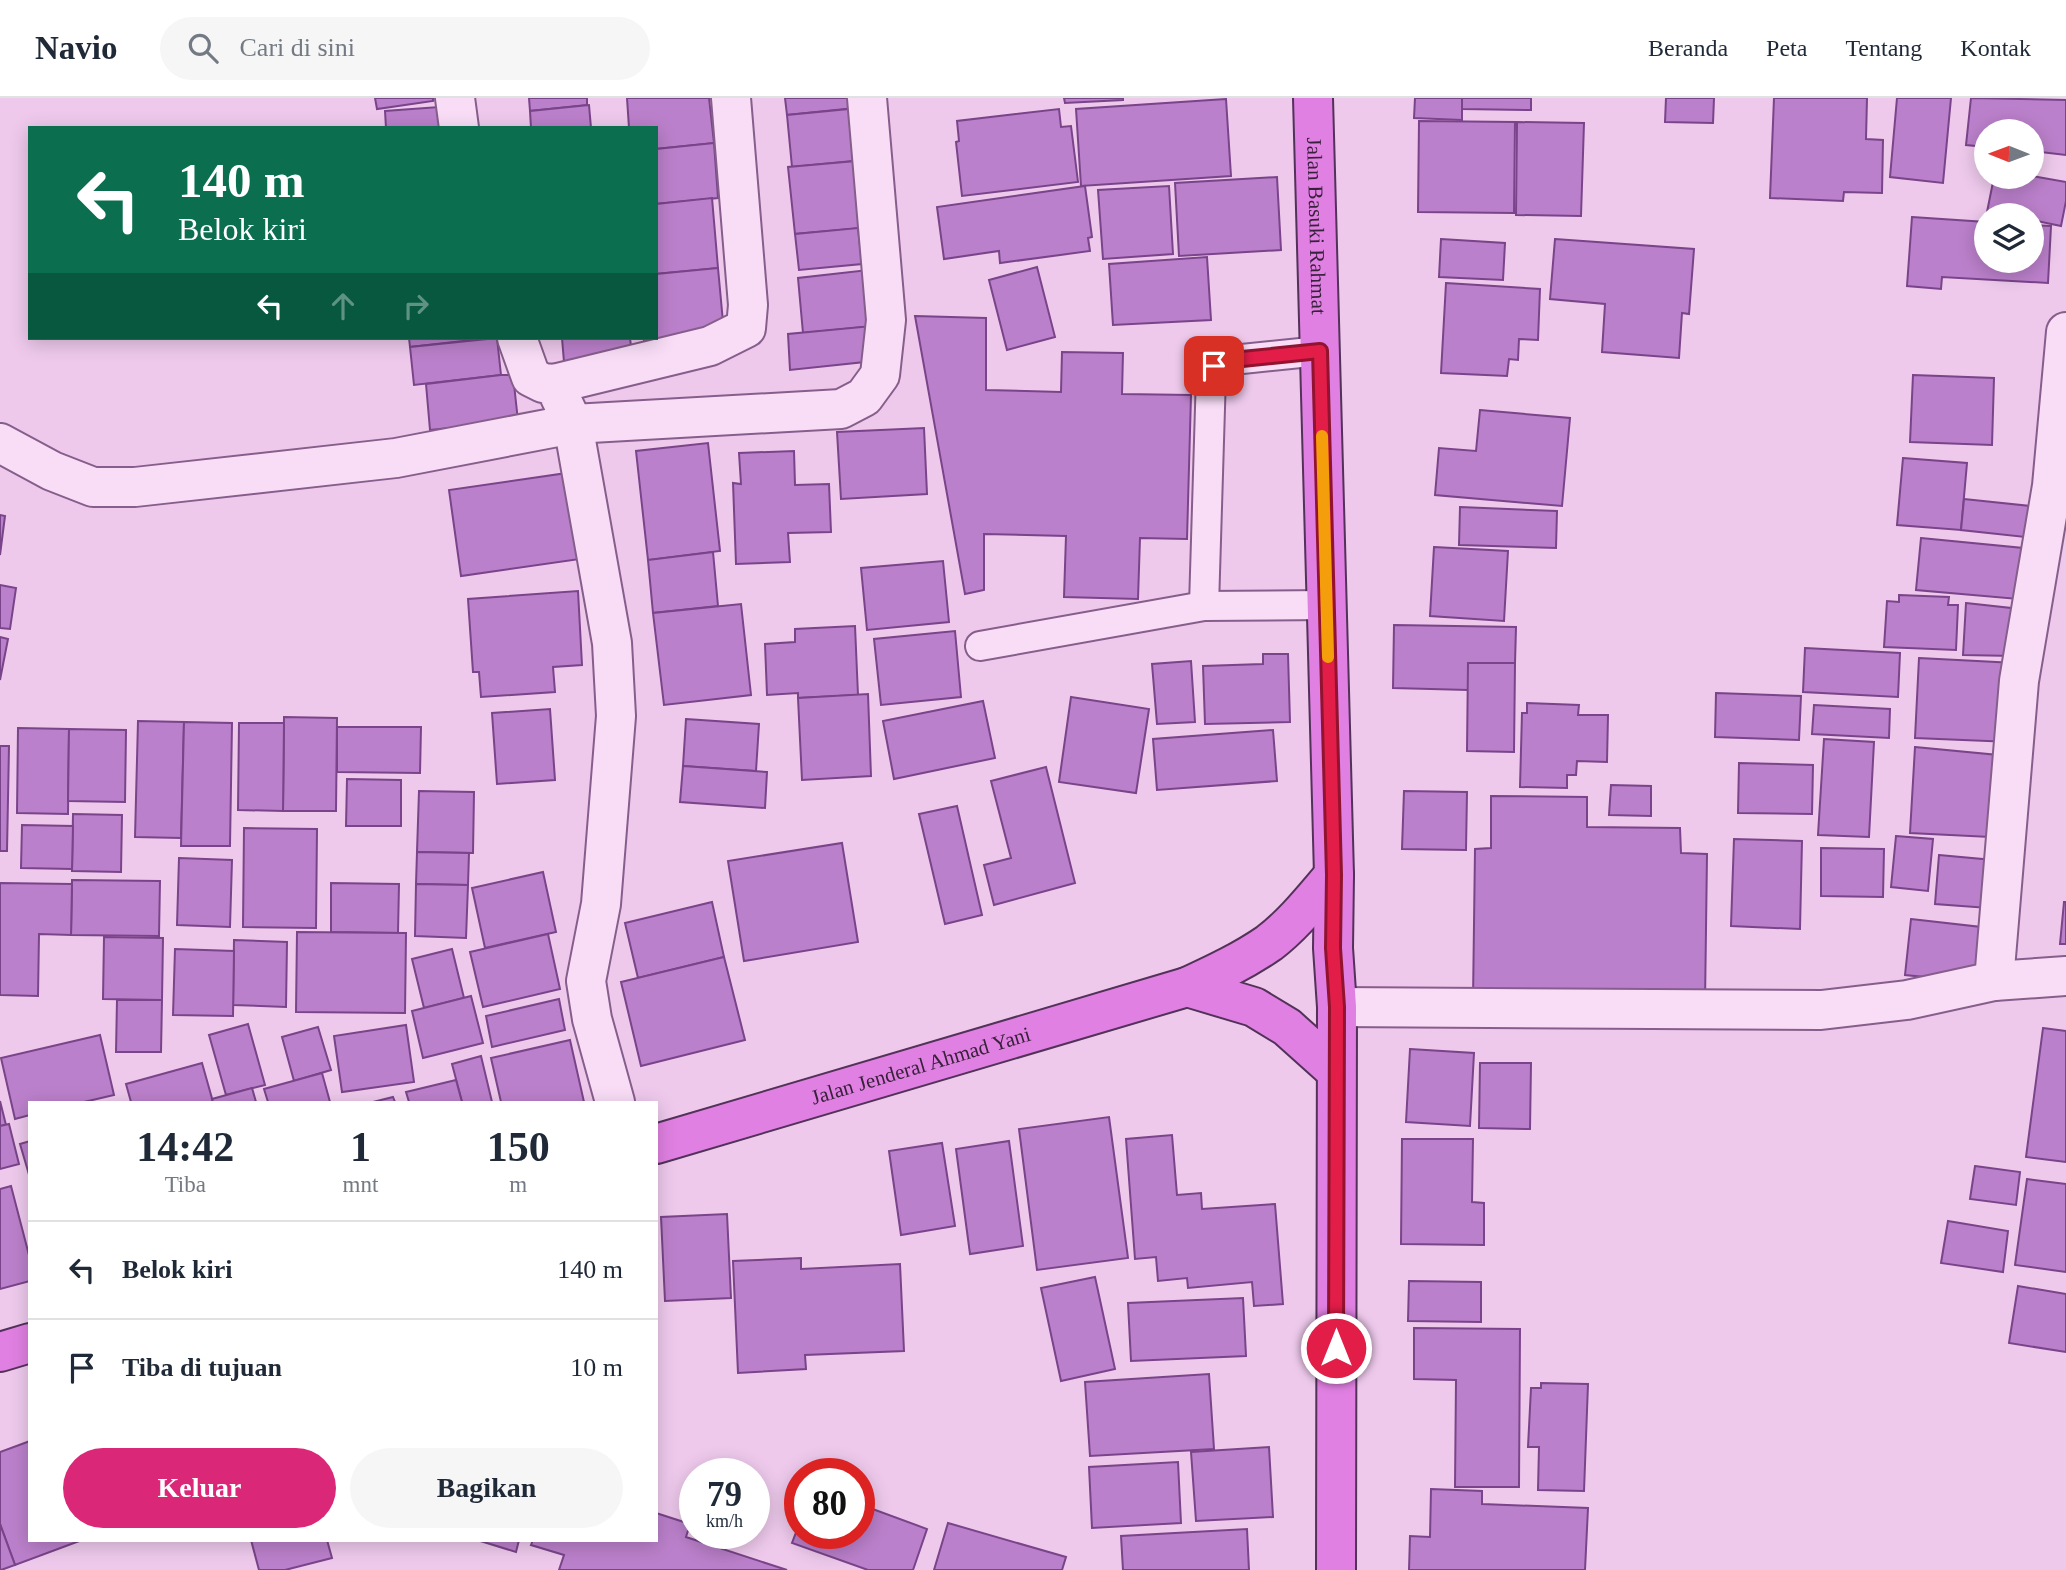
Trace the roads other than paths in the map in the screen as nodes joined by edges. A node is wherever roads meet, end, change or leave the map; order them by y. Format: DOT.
graph roads {
  1 [pos="455,98"];
  2 [pos="731,98"];
  3 [pos="867,98"];
  4 [pos="1313,98"];
  5 [pos="459,126"];
  6 [pos="2066,332"];
  7 [pos="518,340"];
  8 [pos="1320,351"];
  9 [pos="554,384"];
  10 [pos="573,424"];
  11 [pos="0,443"];
  12 [pos="1327,605"];
  13 [pos="1205,606"];
  14 [pos="980,646"];
  15 [pos="1334,875"];
  16 [pos="2066,976"];
  17 [pos="1994,981"];
  18 [pos="1187,987"];
  19 [pos="1337,1007"];
  20 [pos="1335,1070"];
  21 [pos="615,1101"];
  22 [pos="658,1143"];
  23 [pos="28,1344"];
  24 [pos="0,1352"];
  25 [pos="1336,1570"];
  1 -- 5 [label="street"];
  2 -- 9 [label="street"];
  3 -- 10 [label="street"];
  4 -- 8 [label="highway, Jalan Basuki Rahmat"];
  6 -- 17 [label="street"];
  7 -- 9 [label="street"];
  8 -- 12 [label="highway, Jalan Basuki Rahmat"];
  8 -- 13 [label="lane"];
  9 -- 10 [label="street"];
  10 -- 11 [label="street"];
  10 -- 21 [label="street"];
  12 -- 13 [label="lane"];
  12 -- 15 [label="highway, Jalan Basuki Rahmat"];
  13 -- 14 [label="lane"];
  15 -- 18 [label="highway, Jalan Jenderal Ahmad Yani"];
  15 -- 19 [label="highway, Jalan Basuki Rahmat"];
  16 -- 17 [label="street"];
  17 -- 19 [label="street"];
  18 -- 20 [label="highway"];
  18 -- 22 [label="highway, Jalan Jenderal Ahmad Yani"];
  19 -- 20 [label="highway, Jalan Basuki Rahmat"];
  20 -- 25 [label="highway, Jalan Basuki Rahmat"];
  23 -- 24 [label="highway"];
}
